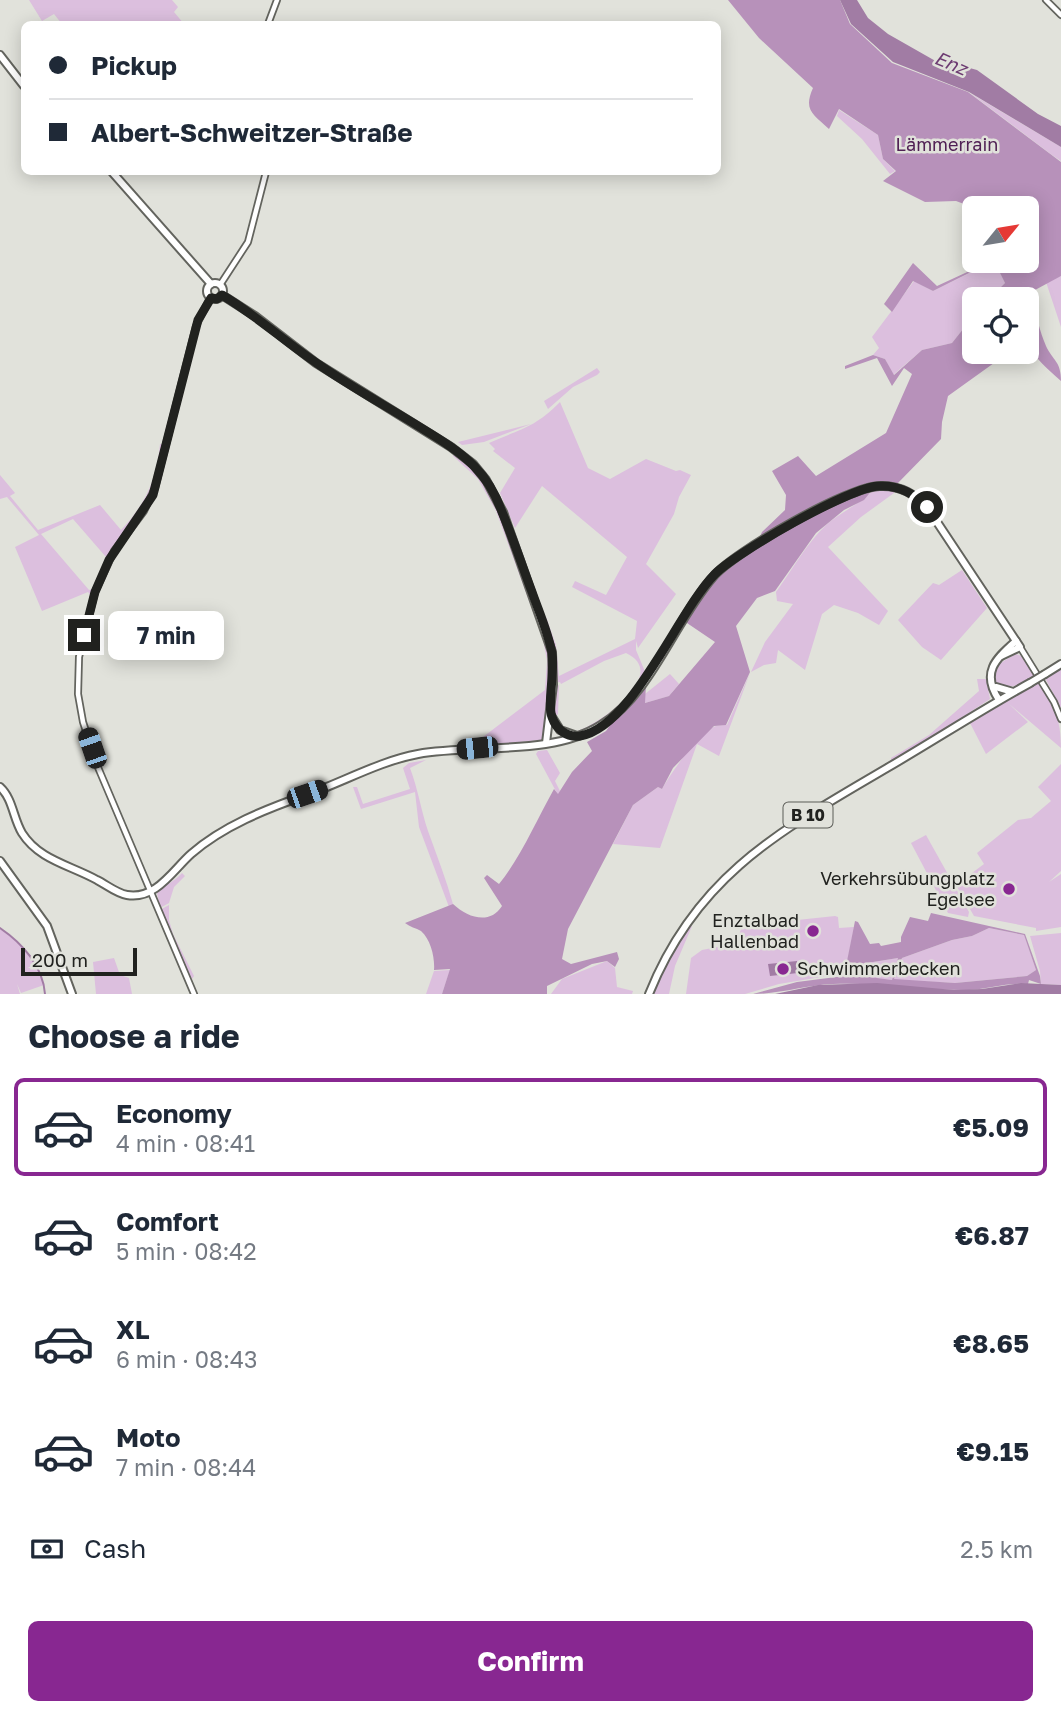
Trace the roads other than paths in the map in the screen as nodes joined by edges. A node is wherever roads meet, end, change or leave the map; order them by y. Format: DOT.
graph roads {
  1 [pos="277,0"];
  2 [pos="1046,0"];
  3 [pos="1061,15"];
  4 [pos="269,21"];
  5 [pos="0,55"];
  6 [pos="21,82"];
  7 [pos="115,175"];
  8 [pos="265,175"];
  9 [pos="211,284"];
  10 [pos="220,285"];
  11 [pos="222,295"];
  12 [pos="211,298"];
  13 [pos="1018,644"];
  14 [pos="1061,664"];
  15 [pos="990,680"];
  16 [pos="996,687"];
  17 [pos="1013,692"];
  18 [pos="1000,699"];
  19 [pos="550,714"];
  20 [pos="1061,719"];
  21 [pos="582,736"];
  22 [pos="550,743"];
  23 [pos="0,787"];
  24 [pos="0,861"];
  25 [pos="150,892"];
  26 [pos="72,994"];
  27 [pos="194,994"];
  28 [pos="649,994"];
  1 -- 4 [label="street"];
  2 -- 3 [label="street"];
  5 -- 6 [label="main road"];
  7 -- 9 [label="main road"];
  8 -- 10 [label="street"];
  9 -- 10 [label="main road"];
  9 -- 12 [label="main road"];
  10 -- 11 [label="main road"];
  11 -- 12 [label="main road"];
  11 -- 19 [label="main road"];
  12 -- 25 [label="street"];
  13 -- 15 [label="main road"];
  13 -- 20 [label="street"];
  13 -- 21 [label="main road"];
  14 -- 17 [label="main road, B 10, bridge"];
  15 -- 16 [label="main road"];
  15 -- 18 [label="main road"];
  16 -- 17 [label="main road"];
  16 -- 18 [label="main road"];
  17 -- 18 [label="main road, B 10"];
  18 -- 28 [label="main road, B 10"];
  19 -- 21 [label="main road"];
  19 -- 22 [label="main road"];
  21 -- 22 [label="main road"];
  22 -- 25 [label="main road"];
  23 -- 25 [label="main road"];
  24 -- 26 [label="main road"];
  25 -- 27 [label="street"];
}
